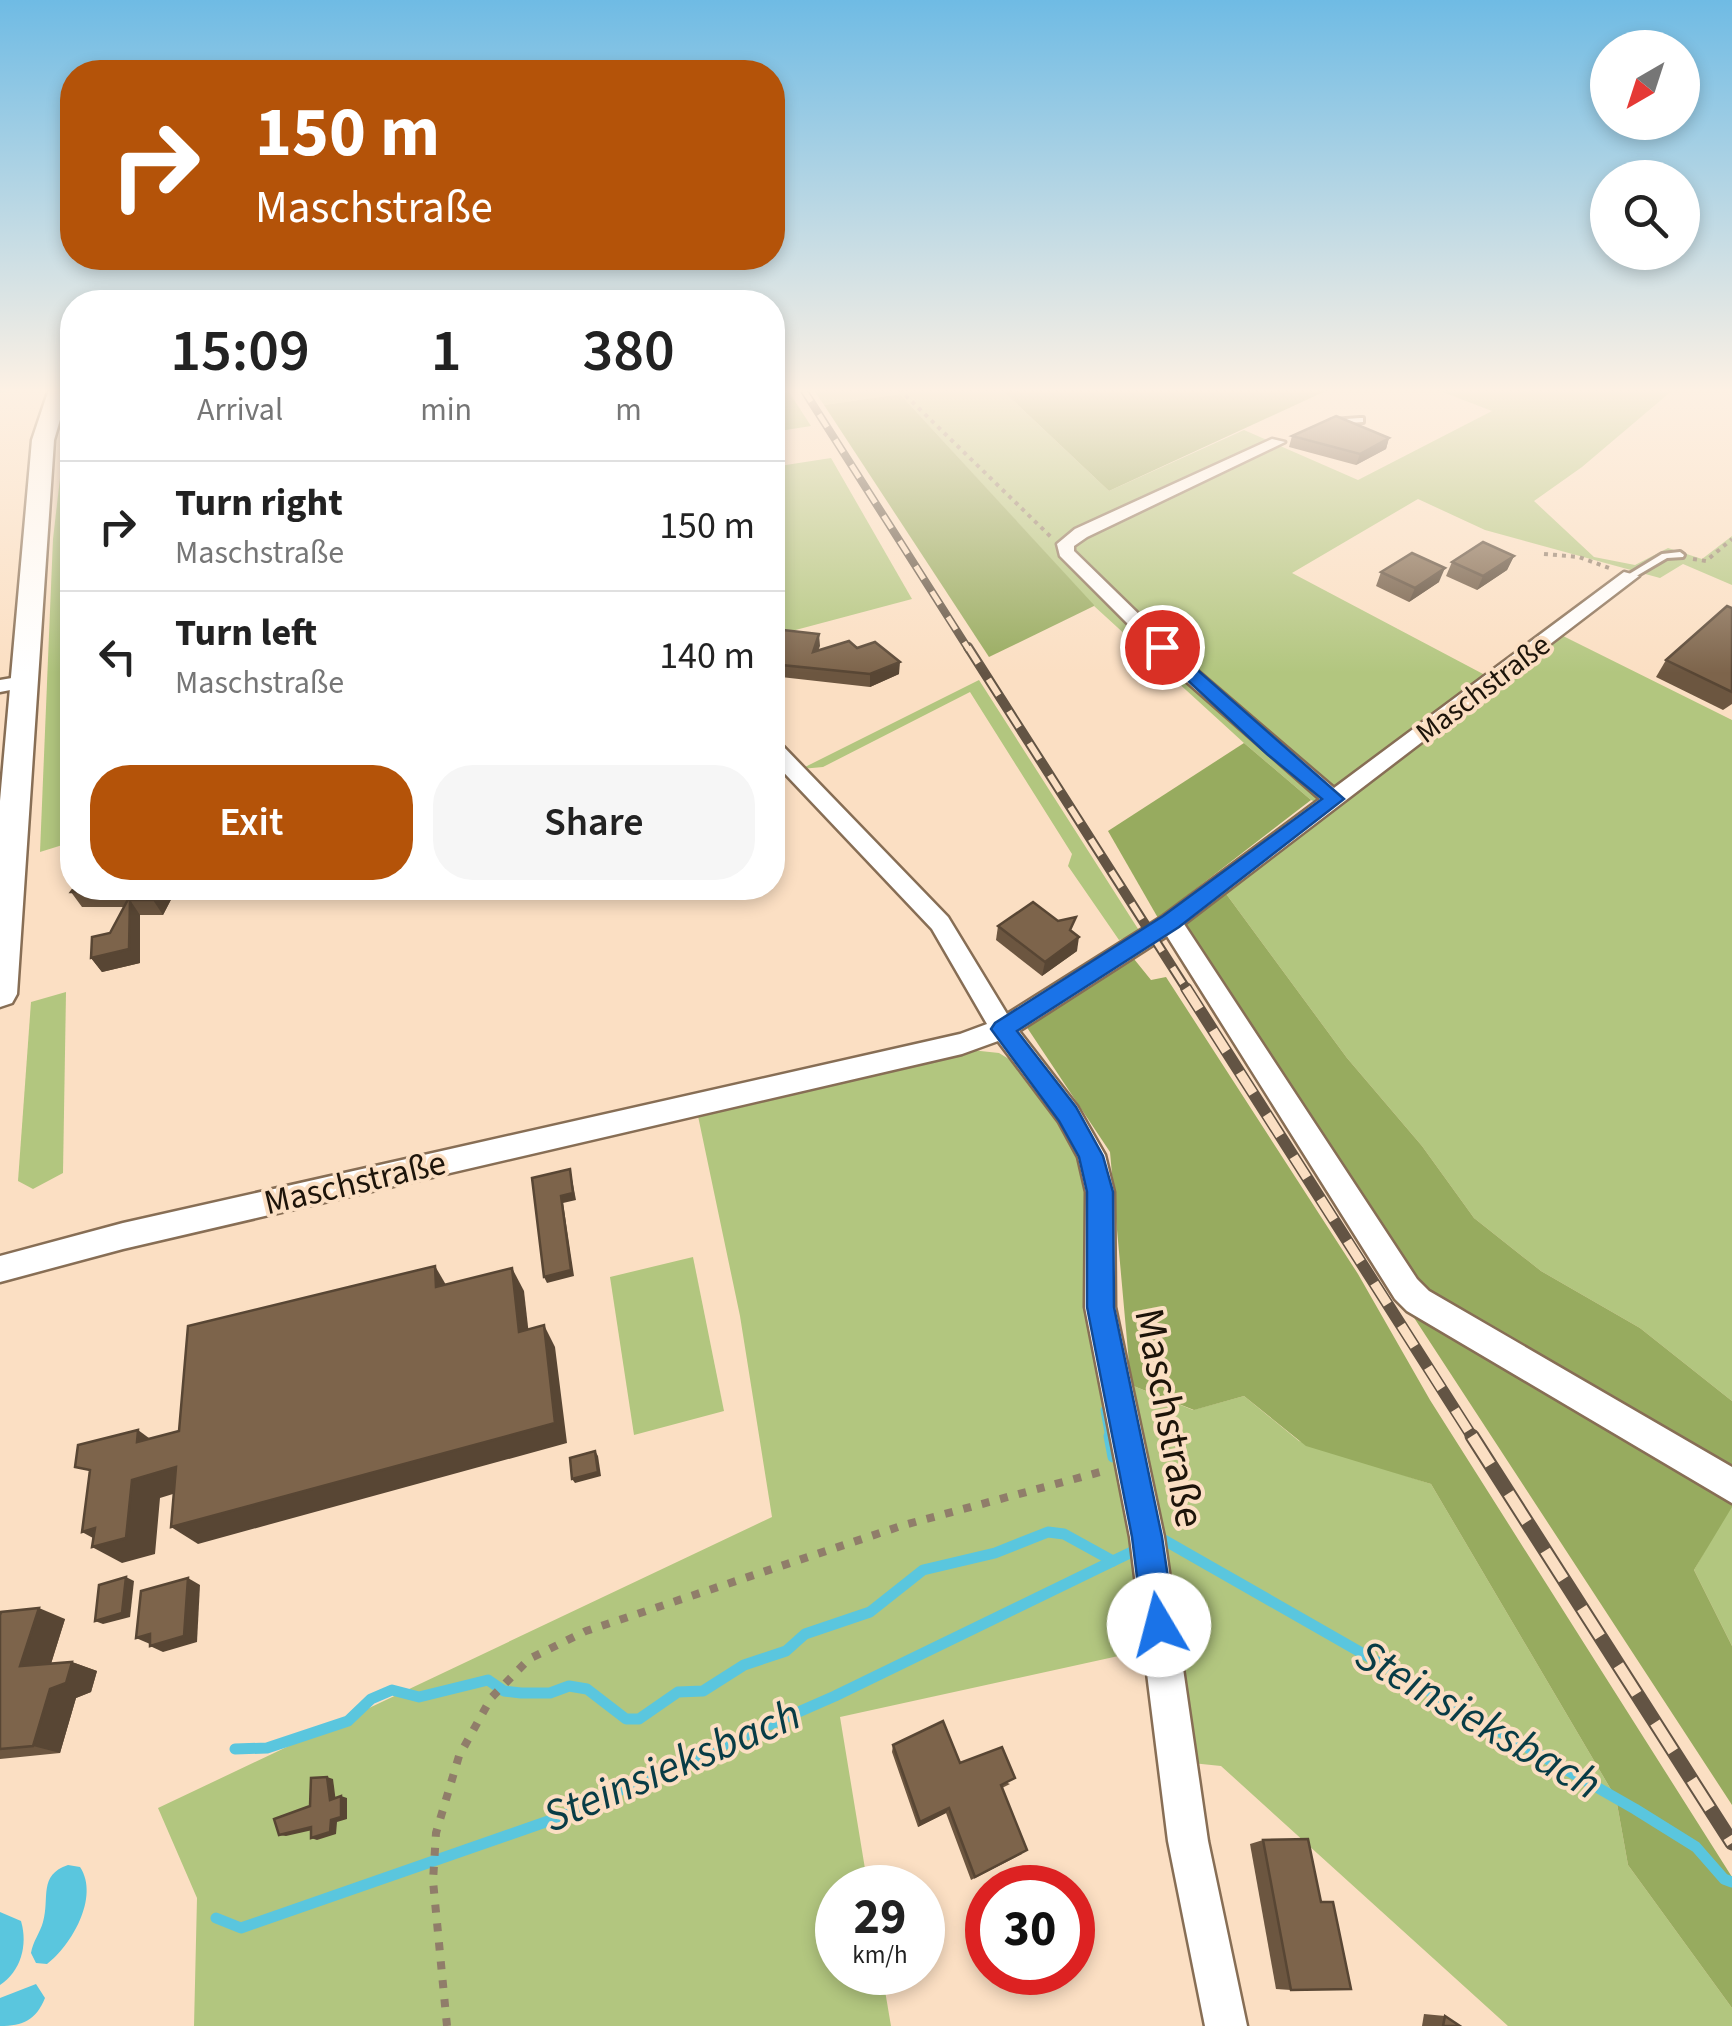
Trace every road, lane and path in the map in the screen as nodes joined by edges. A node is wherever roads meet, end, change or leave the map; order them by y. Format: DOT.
graph roads {
  1 [pos="37,484"];
  2 [pos="996,484"];
  3 [pos="1190,484"];
  4 [pos="1732,539"];
  5 [pos="1065,544"];
  6 [pos="1544,554"];
  7 [pos="1680,555"];
  8 [pos="1630,576"];
  9 [pos="12,684"];
  10 [pos="785,761"];
  11 [pos="1334,799"];
  12 [pos="1171,922"];
  13 [pos="0,994"];
  14 [pos="1003,1029"];
  15 [pos="0,1269"];
  16 [pos="1132,1471"];
  17 [pos="1732,1486"];
  18 [pos="447,2026"];
  19 [pos="1226,2026"];
  1 -- 9 [label="main road"];
  2 -- 5 [label="path"];
  3 -- 5 [label="street"];
  4 -- 7 [label="path"];
  5 -- 11 [label="street"];
  6 -- 8 [label="path"];
  7 -- 8 [label="lane"];
  8 -- 11 [label="street, Maschstraße"];
  9 -- 13 [label="main road"];
  10 -- 14 [label="street, Maschstraße"];
  11 -- 12 [label="street, Maschstraße"];
  12 -- 14 [label="street, Maschstraße"];
  12 -- 17 [label="street"];
  14 -- 15 [label="street, Maschstraße"];
  14 -- 16 [label="street, Maschstraße"];
  16 -- 18 [label="path"];
  16 -- 19 [label="street, Maschstraße"];
}
